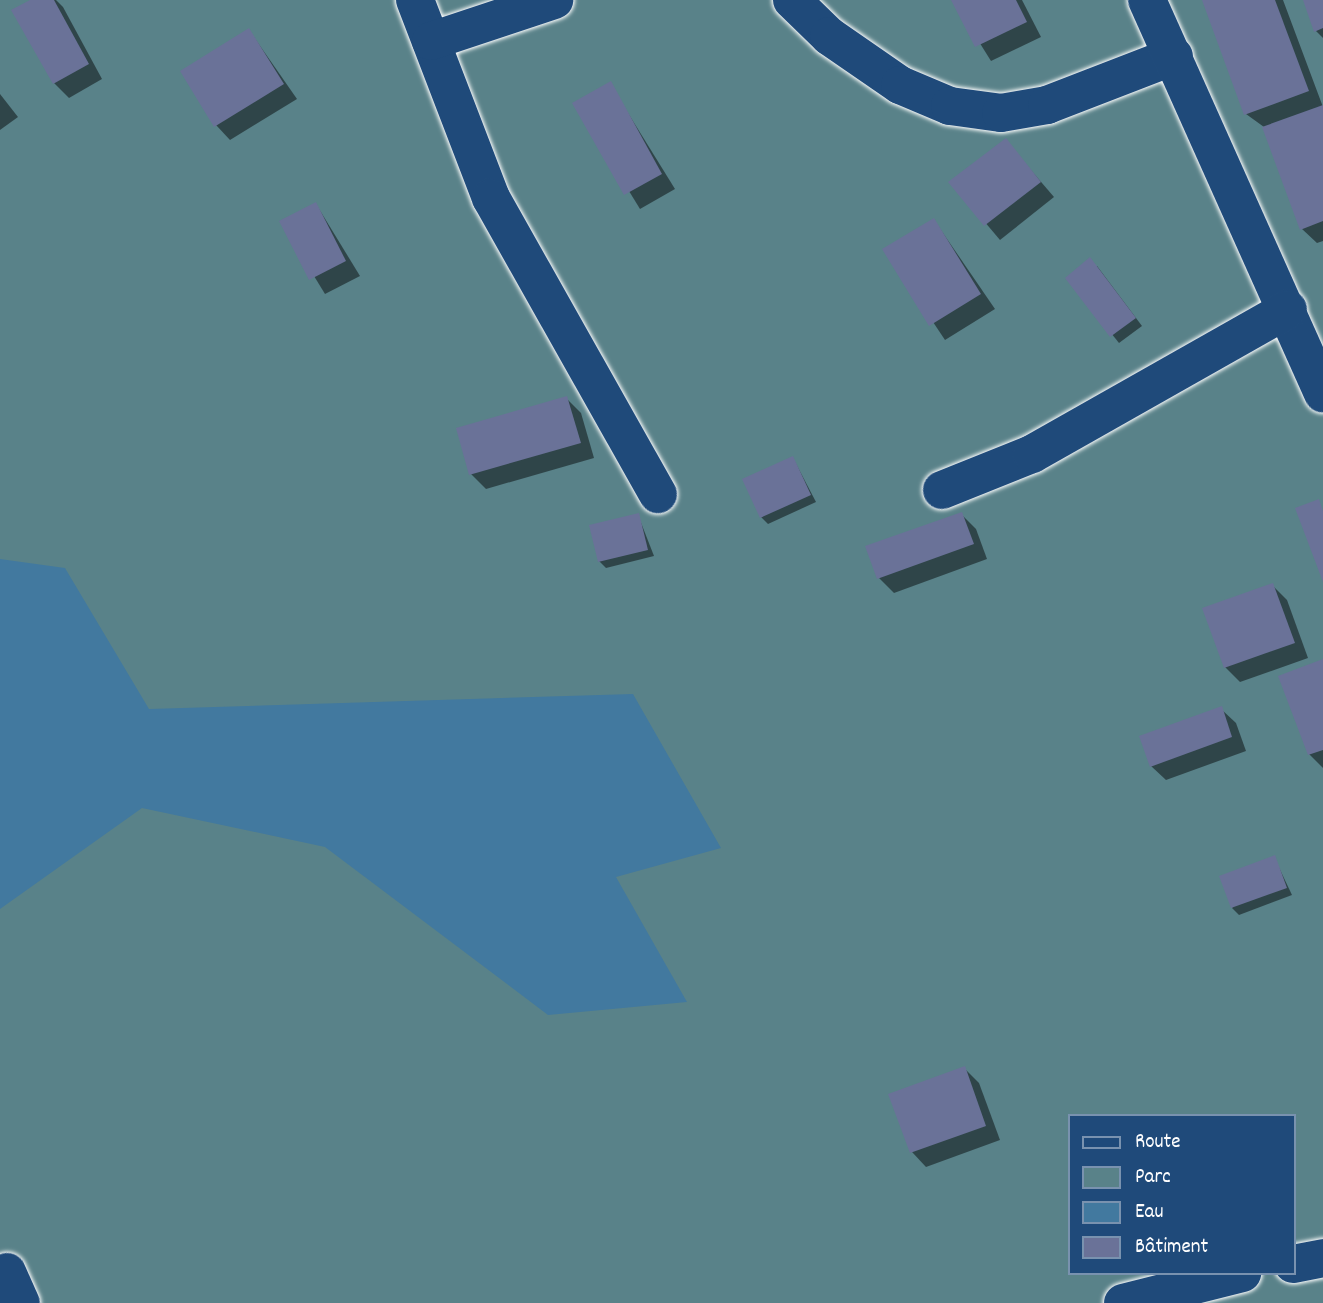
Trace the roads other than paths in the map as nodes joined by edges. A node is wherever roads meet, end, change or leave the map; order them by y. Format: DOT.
graph roads {
  1 [pos="415,0"];
  2 [pos="554,0"];
  3 [pos="792,0"];
  4 [pos="1147,0"];
  5 [pos="431,41"];
  6 [pos="1174,56"];
  7 [pos="1288,309"];
  8 [pos="1323,393"];
  9 [pos="942,490"];
  10 [pos="659,494"];
  11 [pos="1323,1258"];
  12 [pos="1295,1264"];
  13 [pos="1233,1275"];
  14 [pos="1122,1303"];
  1 -- 5 [label="street"];
  2 -- 5 [label="street"];
  3 -- 6 [label="street"];
  4 -- 6 [label="street"];
  5 -- 10 [label="street"];
  6 -- 7 [label="street"];
  7 -- 8 [label="street"];
  7 -- 9 [label="street"];
  11 -- 12 [label="street"];
  13 -- 14 [label="street"];
}
